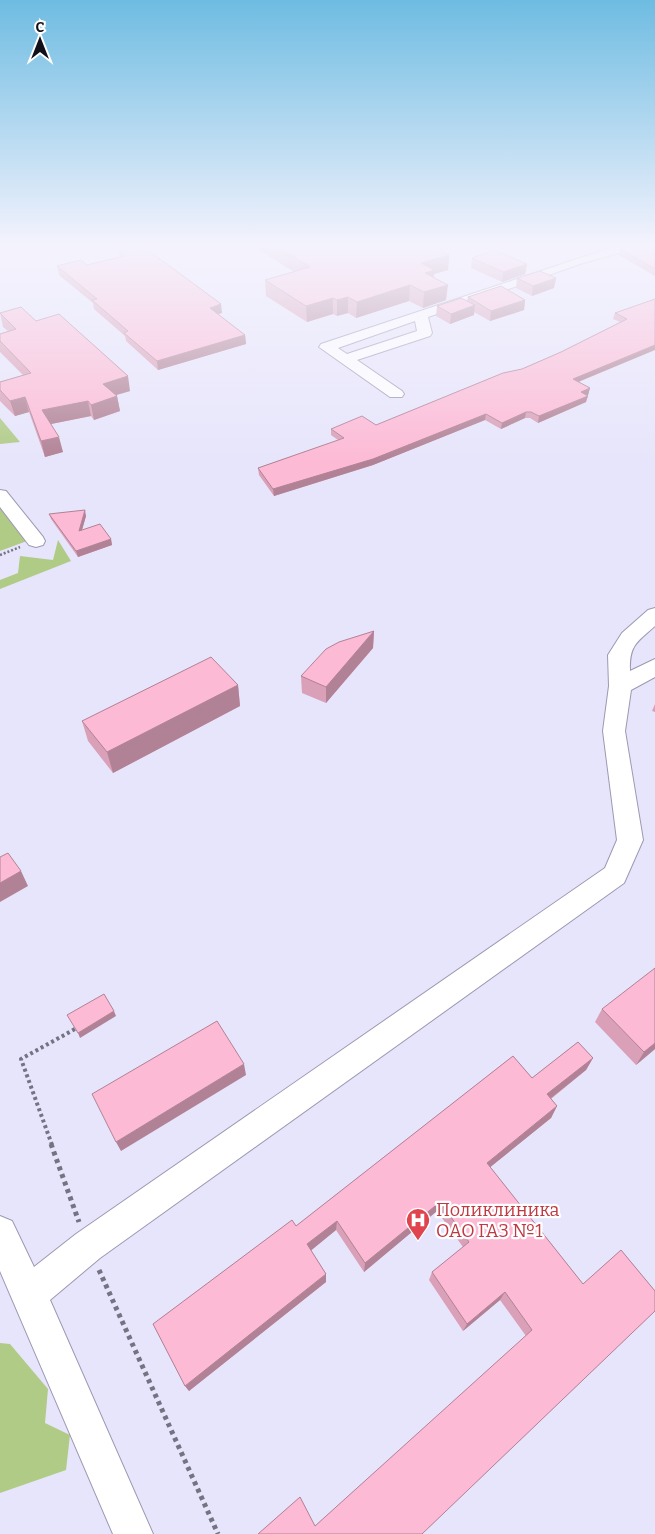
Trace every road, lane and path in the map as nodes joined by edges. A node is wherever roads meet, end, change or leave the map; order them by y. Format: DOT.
graph roads {
  1 [pos="413,319"];
  2 [pos="422,319"];
  3 [pos="345,359"];
  4 [pos="396,394"];
  5 [pos="0,495"];
  6 [pos="36,541"];
  7 [pos="655,615"];
  8 [pos="655,666"];
  9 [pos="620,686"];
  10 [pos="75,1029"];
  11 [pos="0,1233"];
  12 [pos="88,1246"];
  13 [pos="29,1294"];
  14 [pos="133,1534"];
  15 [pos="218,1534"];
  1 -- 3 [label="street"];
  2 -- 3 [label="street"];
  3 -- 4 [label="street"];
  5 -- 6 [label="street"];
  7 -- 9 [label="street"];
  8 -- 9 [label="street"];
  9 -- 12 [label="street"];
  10 -- 12 [label="path"];
  11 -- 13 [label="street"];
  12 -- 13 [label="street"];
  12 -- 15 [label="path"];
  13 -- 14 [label="street"];
}
